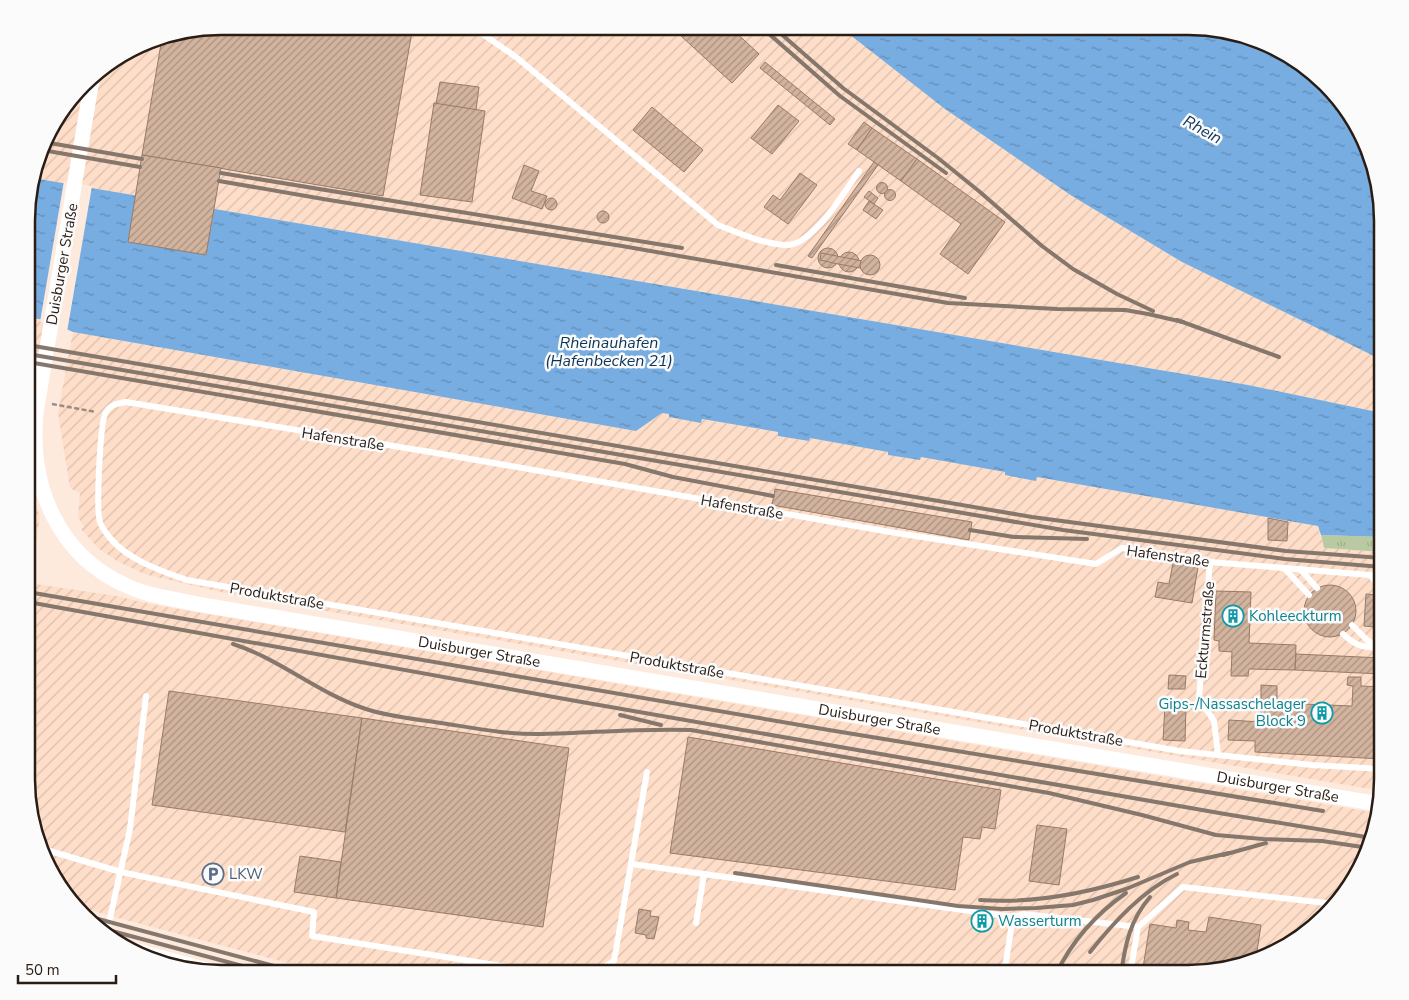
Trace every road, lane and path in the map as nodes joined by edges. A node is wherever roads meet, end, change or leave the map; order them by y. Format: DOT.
graph roads {
  1 [pos="484,35"];
  2 [pos="91,87"];
  3 [pos="859,171"];
  4 [pos="51,403"];
  5 [pos="47,404"];
  6 [pos="50,412"];
  7 [pos="105,413"];
  8 [pos="35,427"];
  9 [pos="35,443"];
  10 [pos="1210,562"];
  11 [pos="1284,568"];
  12 [pos="1300,569"];
  13 [pos="1370,575"];
  14 [pos="1374,575"];
  15 [pos="1374,580"];
  16 [pos="1317,588"];
  17 [pos="1309,595"];
  18 [pos="1352,626"];
  19 [pos="1344,634"];
  20 [pos="1374,644"];
  21 [pos="1374,647"];
  22 [pos="146,696"];
  23 [pos="1218,754"];
  24 [pos="1374,769"];
  25 [pos="647,772"];
  26 [pos="1372,803"];
  27 [pos="49,851"];
  28 [pos="632,864"];
  29 [pos="120,872"];
  30 [pos="704,874"];
  31 [pos="1327,903"];
  32 [pos="1014,917"];
  33 [pos="696,923"];
  34 [pos="108,927"];
  35 [pos="1138,927"];
  36 [pos="491,965"];
  37 [pos="608,965"];
  38 [pos="1006,965"];
  39 [pos="1132,965"];
  1 -- 3 [label="lane"];
  2 -- 8 [label="street, Duisburger Straße"];
  4 -- 6 [label="path"];
  5 -- 7 [label="path"];
  7 -- 10 [label="lane, Hafenstraße"];
  7 -- 23 [label="lane, Produktstraße"];
  9 -- 26 [label="street, Duisburger Straße"];
  10 -- 11 [label="lane, Hafenstraße"];
  10 -- 23 [label="lane, Eckturmstraße"];
  11 -- 12 [label="lane, Hafenstraße"];
  11 -- 17 [label="lane"];
  12 -- 13 [label="lane, Hafenstraße"];
  12 -- 16 [label="lane"];
  13 -- 14 [label="lane, Hafenstraße"];
  13 -- 15 [label="lane"];
  18 -- 20 [label="lane"];
  19 -- 21 [label="lane"];
  22 -- 29 [label="lane"];
  23 -- 24 [label="lane, Produktstraße"];
  25 -- 28 [label="lane"];
  27 -- 29 [label="lane"];
  28 -- 30 [label="lane"];
  28 -- 37 [label="lane"];
  29 -- 34 [label="lane"];
  29 -- 36 [label="lane"];
  30 -- 32 [label="lane"];
  30 -- 33 [label="lane"];
  31 -- 35 [label="lane"];
  32 -- 35 [label="lane"];
  32 -- 38 [label="lane"];
  35 -- 39 [label="lane"];
}
